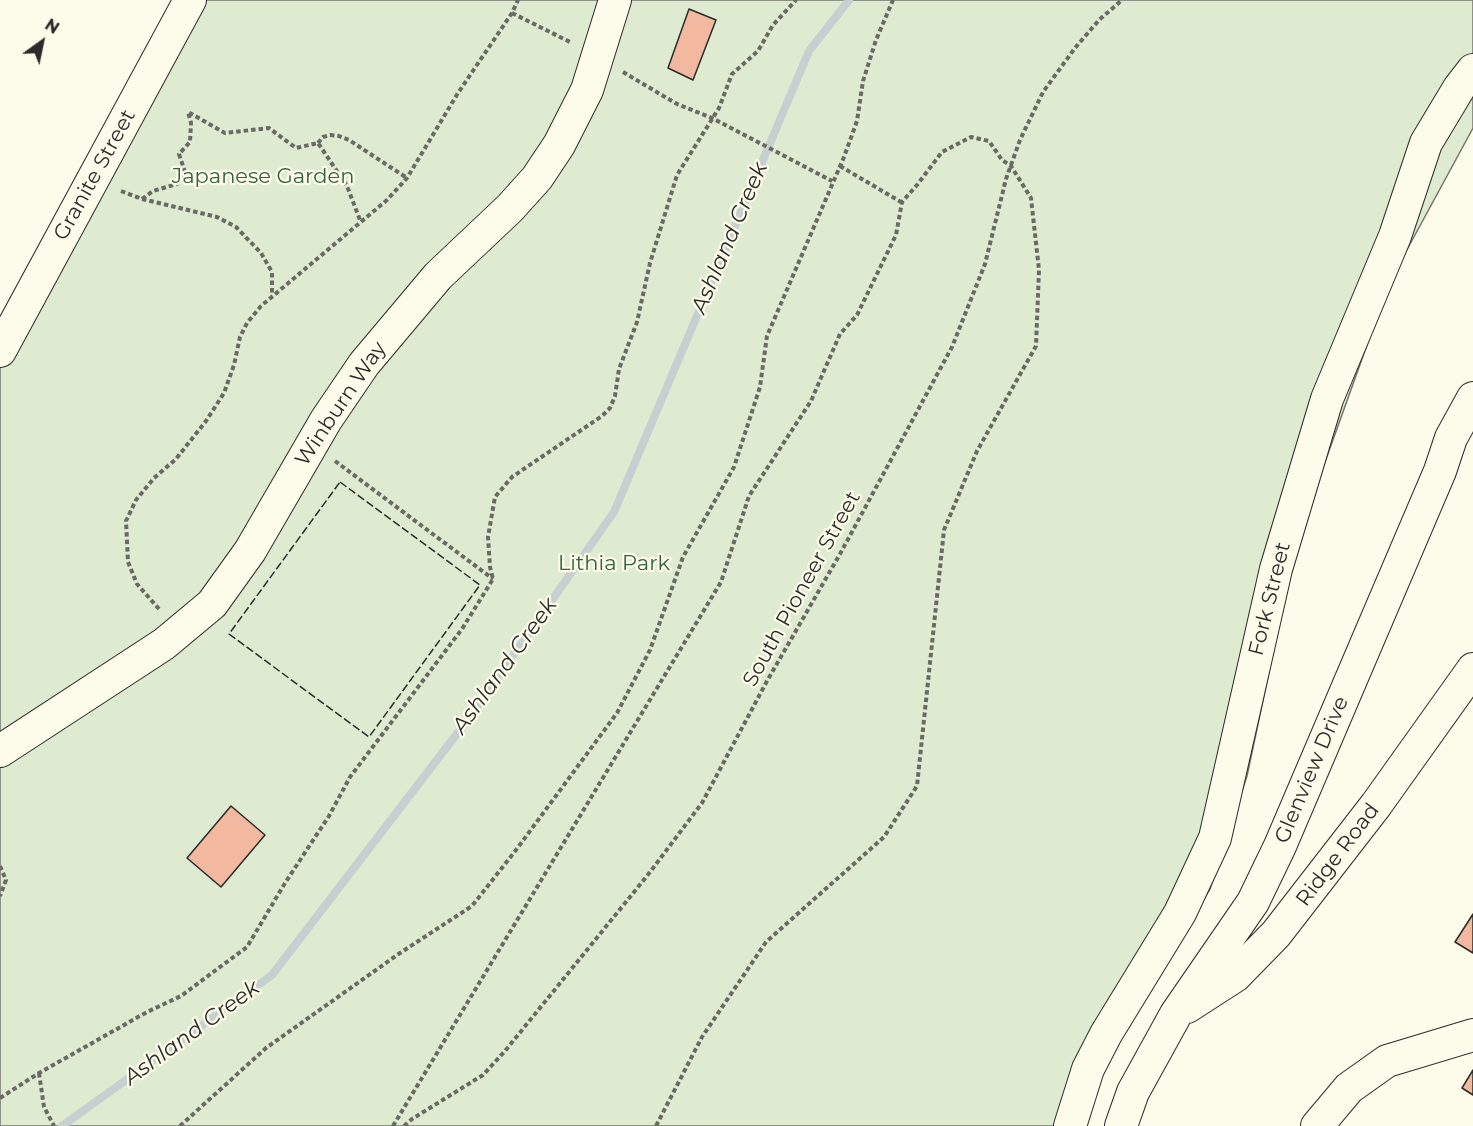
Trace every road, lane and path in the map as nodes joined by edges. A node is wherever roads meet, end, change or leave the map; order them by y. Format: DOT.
graph roads {
  1 [pos="190,0"];
  2 [pos="518,0"];
  3 [pos="615,0"];
  4 [pos="796,0"];
  5 [pos="893,0"];
  6 [pos="1122,0"];
  7 [pos="1473,70"];
  8 [pos="712,118"];
  9 [pos="318,143"];
  10 [pos="840,166"];
  11 [pos="1011,166"];
  12 [pos="407,178"];
  13 [pos="92,180"];
  14 [pos="832,181"];
  15 [pos="141,199"];
  16 [pos="902,202"];
  17 [pos="360,220"];
  18 [pos="272,296"];
  19 [pos="0,351"];
  20 [pos="1473,399"];
  21 [pos="1473,442"];
  22 [pos="312,444"];
  23 [pos="1440,471"];
  24 [pos="493,579"];
  25 [pos="182,629"];
  26 [pos="1473,669"];
  27 [pos="0,751"];
  28 [pos="0,866"];
  29 [pos="0,896"];
  30 [pos="1176,1014"];
  31 [pos="1473,1035"];
  32 [pos="39,1073"];
  33 [pos="0,1098"];
  34 [pos="54,1126"];
  35 [pos="180,1126"];
  36 [pos="393,1126"];
  37 [pos="404,1126"];
  38 [pos="656,1126"];
  39 [pos="1070,1126"];
  40 [pos="1121,1126"];
  41 [pos="1317,1126"];
  1 -- 13 [label="street, Granite Street"];
  2 -- 12 [label="path"];
  3 -- 22 [label="street, Winburn Way"];
  4 -- 8 [label="path"];
  5 -- 10 [label="path"];
  6 -- 11 [label="path, South Pioneer Street"];
  7 -- 39 [label="street, Fork Street"];
  8 -- 14 [label="path"];
  8 -- 24 [label="path"];
  9 -- 12 [label="path"];
  9 -- 15 [label="path"];
  9 -- 17 [label="path"];
  10 -- 14 [label="path"];
  10 -- 16 [label="path"];
  11 -- 16 [label="path"];
  11 -- 37 [label="path, South Pioneer Street"];
  11 -- 38 [label="path"];
  12 -- 17 [label="path"];
  13 -- 15 [label="path"];
  13 -- 19 [label="street, Granite Street"];
  14 -- 35 [label="path"];
  15 -- 18 [label="path"];
  16 -- 36 [label="path"];
  17 -- 18 [label="path"];
  18 -- 25 [label="path"];
  20 -- 23 [label="street, Glenview Drive"];
  21 -- 23 [label="street"];
  22 -- 24 [label="path"];
  22 -- 25 [label="street, Winburn Way"];
  23 -- 30 [label="street, Glenview Drive"];
  24 -- 32 [label="path"];
  25 -- 27 [label="street, Winburn Way"];
  26 -- 30 [label="street, Ridge Road"];
  28 -- 29 [label="path"];
  30 -- 40 [label="street, Glenview Drive"];
  31 -- 41 [label="street"];
  32 -- 33 [label="path"];
  32 -- 34 [label="path"];
}
